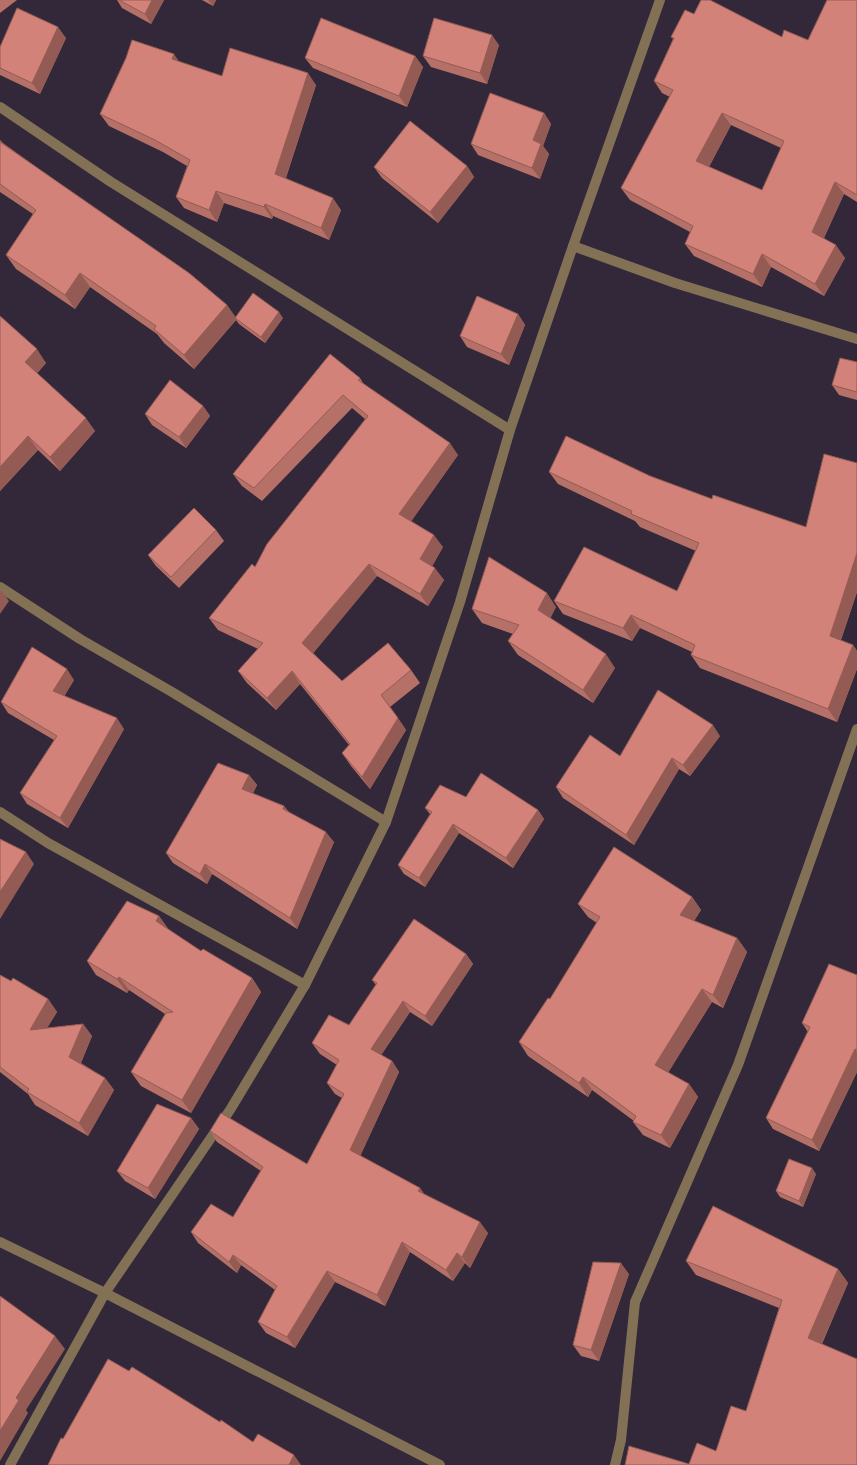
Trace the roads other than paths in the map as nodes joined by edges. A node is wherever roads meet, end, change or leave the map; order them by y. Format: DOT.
graph roads {
  1 [pos="660,0"];
  2 [pos="0,107"];
  3 [pos="573,246"];
  4 [pos="857,339"];
  5 [pos="510,430"];
  6 [pos="0,587"];
  7 [pos="857,729"];
  8 [pos="0,812"];
  9 [pos="386,822"];
  10 [pos="305,984"];
  11 [pos="0,1242"];
  12 [pos="105,1293"];
  13 [pos="10,1465"];
  14 [pos="440,1465"];
  15 [pos="615,1465"];
  1 -- 3 [label="street"];
  2 -- 5 [label="street"];
  3 -- 4 [label="street"];
  3 -- 5 [label="street"];
  5 -- 9 [label="street"];
  6 -- 9 [label="street"];
  7 -- 15 [label="street"];
  8 -- 10 [label="street"];
  9 -- 10 [label="street"];
  10 -- 12 [label="street"];
  11 -- 12 [label="street"];
  12 -- 13 [label="street"];
  12 -- 14 [label="street"];
}
